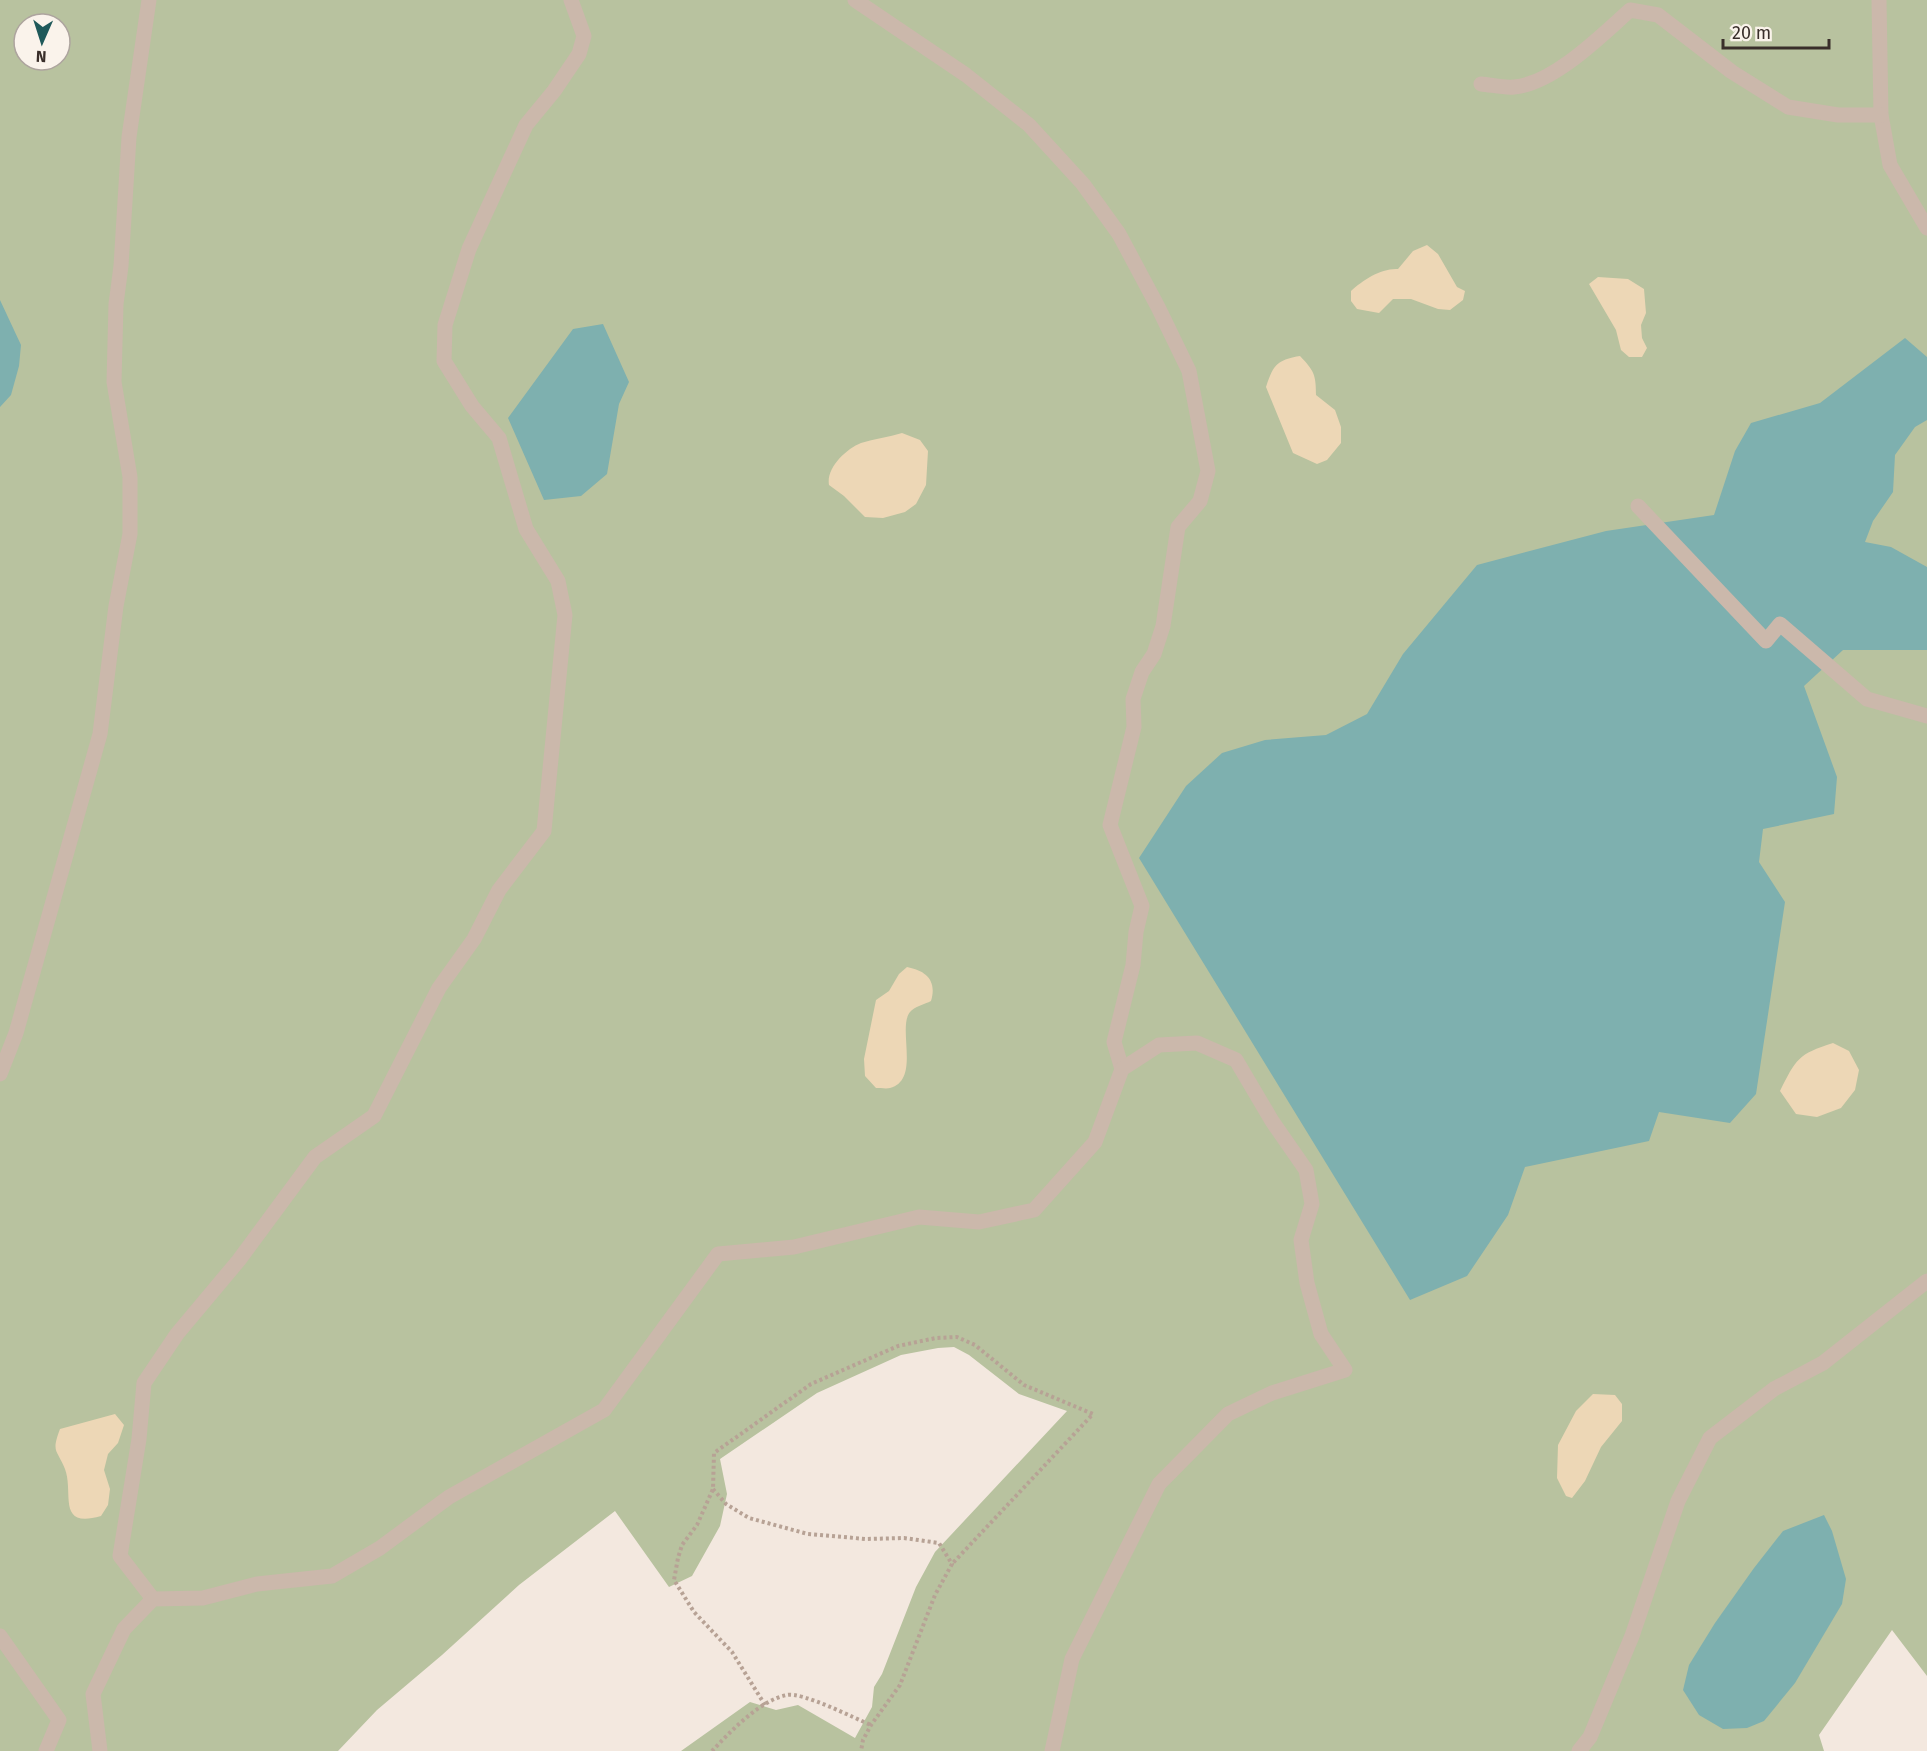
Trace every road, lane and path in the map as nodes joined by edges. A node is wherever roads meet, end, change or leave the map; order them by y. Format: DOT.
graph roads {
  1 [pos="149,0"];
  2 [pos="572,0"];
  3 [pos="855,0"];
  4 [pos="1879,0"];
  5 [pos="1481,84"];
  6 [pos="1881,115"];
  7 [pos="1927,228"];
  8 [pos="1638,506"];
  9 [pos="1927,716"];
  10 [pos="1122,1069"];
  11 [pos="0,1074"];
  12 [pos="1927,1281"];
  13 [pos="713,1489"];
  14 [pos="952,1564"];
  15 [pos="153,1599"];
  16 [pos="0,1636"];
  17 [pos="765,1705"];
  18 [pos="871,1725"];
  19 [pos="46,1751"];
  20 [pos="100,1751"];
  21 [pos="712,1751"];
  22 [pos="861,1751"];
  23 [pos="1052,1751"];
  24 [pos="1579,1751"];
  1 -- 11 [label="lane"];
  2 -- 15 [label="lane"];
  3 -- 10 [label="lane"];
  4 -- 6 [label="lane"];
  5 -- 6 [label="lane"];
  6 -- 7 [label="lane"];
  8 -- 9 [label="lane"];
  10 -- 15 [label="lane"];
  10 -- 23 [label="lane"];
  12 -- 24 [label="lane"];
  13 -- 14 [label="path"];
  13 -- 14 [label="path"];
  13 -- 17 [label="path"];
  14 -- 18 [label="path"];
  15 -- 20 [label="lane"];
  16 -- 19 [label="lane"];
  17 -- 18 [label="path"];
  17 -- 21 [label="path"];
  18 -- 22 [label="path"];
}
